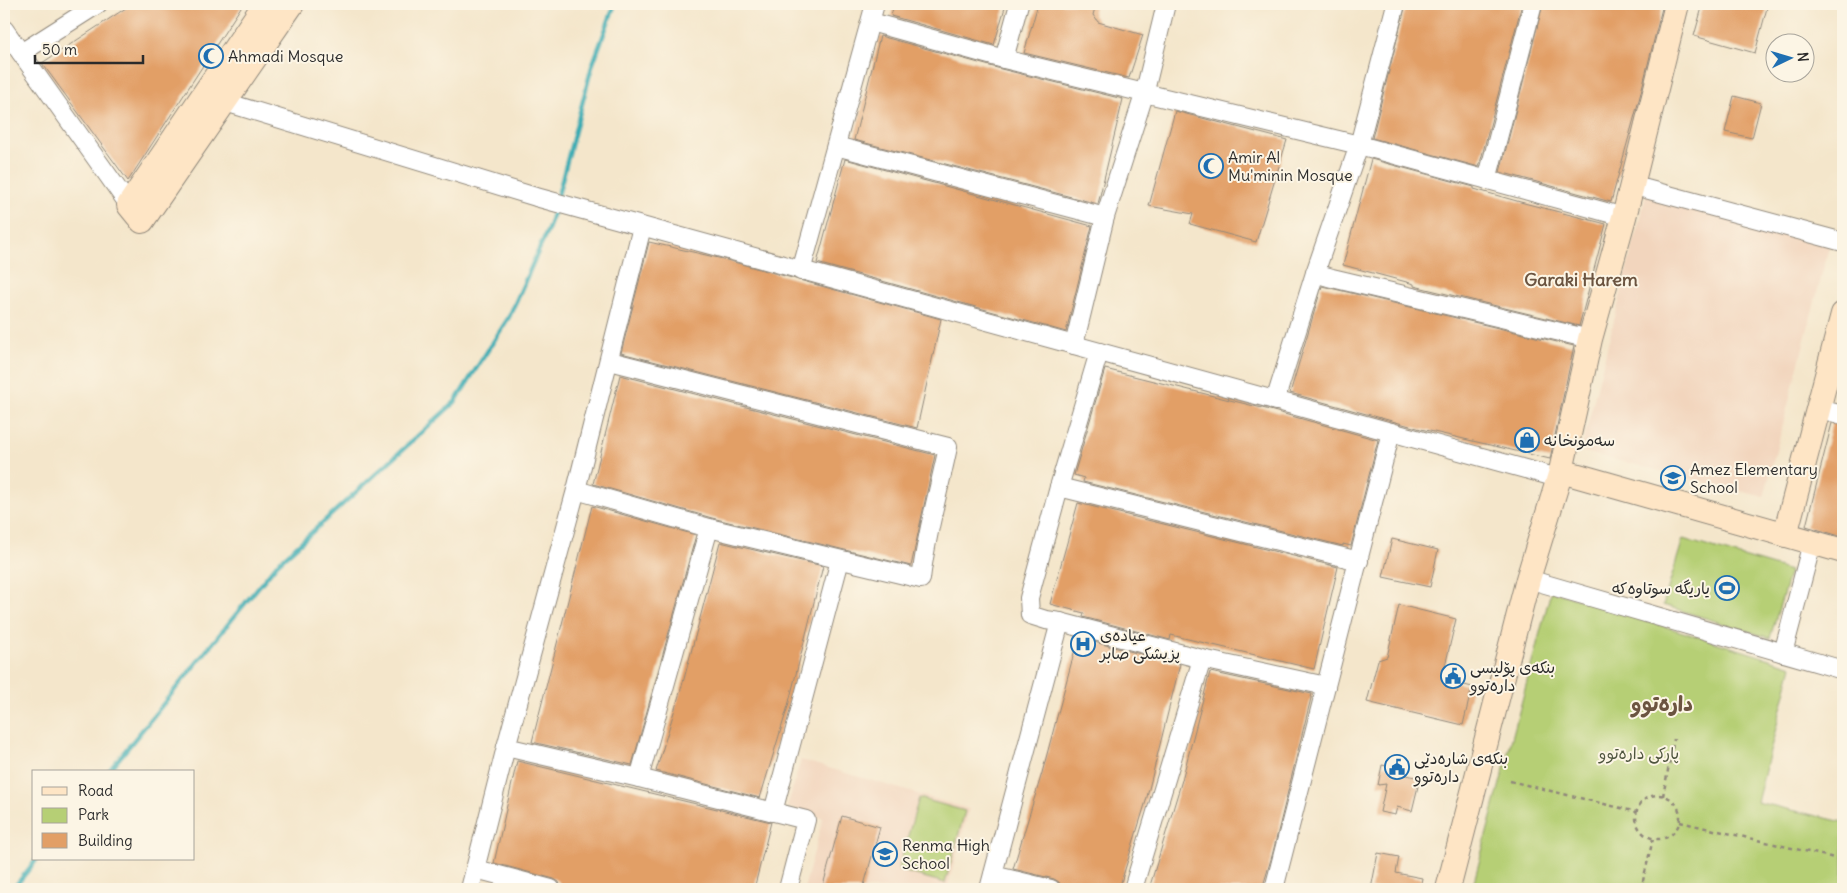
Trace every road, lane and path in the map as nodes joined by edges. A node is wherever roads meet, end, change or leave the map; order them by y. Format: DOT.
graph roads {
  1 [pos="98,4"];
  2 [pos="264,4"];
  3 [pos="292,4"];
  4 [pos="875,4"];
  5 [pos="1019,4"];
  6 [pos="1166,4"];
  7 [pos="1396,4"];
  8 [pos="1533,4"];
  9 [pos="1677,4"];
  10 [pos="871,22"];
  11 [pos="4,29"];
  12 [pos="21,53"];
  13 [pos="1004,60"];
  14 [pos="1144,94"];
  15 [pos="214,98"];
  16 [pos="1359,145"];
  17 [pos="836,146"];
  18 [pos="1487,180"];
  19 [pos="1631,185"];
  20 [pos="128,204"];
  21 [pos="1105,216"];
  22 [pos="1624,216"];
  23 [pos="642,227"];
  24 [pos="1843,242"];
  25 [pos="801,270"];
  26 [pos="1315,273"];
  27 [pos="1843,314"];
  28 [pos="1590,339"];
  29 [pos="1074,346"];
  30 [pos="1100,352"];
  31 [pos="610,361"];
  32 [pos="1275,401"];
  33 [pos="1819,409"];
  34 [pos="1843,415"];
  35 [pos="1391,432"];
  36 [pos="1560,474"];
  37 [pos="1059,487"];
  38 [pos="576,490"];
  39 [pos="709,528"];
  40 [pos="1785,535"];
  41 [pos="1812,543"];
  42 [pos="1843,551"];
  43 [pos="840,560"];
  44 [pos="1359,561"];
  45 [pos="1528,579"];
  46 [pos="1060,622"];
  47 [pos="1782,653"];
  48 [pos="1202,659"];
  49 [pos="1843,670"];
  50 [pos="1326,686"];
  51 [pos="1674,739"];
  52 [pos="506,747"];
  53 [pos="639,778"];
  54 [pos="1510,781"];
  55 [pos="1663,796"];
  56 [pos="773,812"];
  57 [pos="1636,812"];
  58 [pos="1680,822"];
  59 [pos="1653,839"];
  60 [pos="1843,860"];
  61 [pos="476,869"];
  62 [pos="991,882"];
  63 [pos="470,889"];
  64 [pos="551,889"];
  65 [pos="788,889"];
  66 [pos="1051,889"];
  67 [pos="1133,889"];
  68 [pos="1274,889"];
  69 [pos="1448,889"];
  70 [pos="1641,889"];
  1 -- 12 [label="street"];
  2 -- 15 [label="street"];
  3 -- 15 [label="street"];
  4 -- 10 [label="street"];
  5 -- 13 [label="street"];
  6 -- 14 [label="street"];
  7 -- 16 [label="street"];
  8 -- 18 [label="street"];
  9 -- 19 [label="street"];
  10 -- 13 [label="street"];
  10 -- 17 [label="street"];
  11 -- 12 [label="street"];
  12 -- 20 [label="street"];
  13 -- 14 [label="street"];
  14 -- 16 [label="street"];
  14 -- 21 [label="street"];
  15 -- 20 [label="street"];
  15 -- 23 [label="street"];
  16 -- 18 [label="street"];
  16 -- 26 [label="street"];
  17 -- 21 [label="street"];
  17 -- 25 [label="street"];
  18 -- 22 [label="street"];
  19 -- 22 [label="street"];
  19 -- 24 [label="street"];
  21 -- 29 [label="street"];
  22 -- 28 [label="street"];
  23 -- 25 [label="street"];
  23 -- 31 [label="street"];
  25 -- 29 [label="street"];
  26 -- 28 [label="street"];
  26 -- 32 [label="street"];
  27 -- 33 [label="street"];
  28 -- 36 [label="street"];
  29 -- 30 [label="street"];
  30 -- 32 [label="street"];
  30 -- 37 [label="street"];
  31 -- 38 [label="street"];
  31 -- 43 [label="street"];
  32 -- 35 [label="street"];
  33 -- 34 [label="street"];
  33 -- 40 [label="street"];
  35 -- 36 [label="street"];
  35 -- 44 [label="street"];
  36 -- 40 [label="street"];
  36 -- 45 [label="street"];
  37 -- 44 [label="street"];
  37 -- 46 [label="street"];
  38 -- 39 [label="street"];
  38 -- 52 [label="street"];
  39 -- 43 [label="street"];
  39 -- 53 [label="street"];
  40 -- 41 [label="street"];
  41 -- 42 [label="street"];
  41 -- 47 [label="street"];
  43 -- 56 [label="street"];
  44 -- 50 [label="street"];
  45 -- 47 [label="street"];
  45 -- 69 [label="street"];
  46 -- 48 [label="street"];
  46 -- 62 [label="street"];
  47 -- 49 [label="street"];
  48 -- 50 [label="street"];
  48 -- 67 [label="street"];
  50 -- 68 [label="street"];
  51 -- 55 [label="path"];
  52 -- 53 [label="street"];
  52 -- 61 [label="street"];
  53 -- 56 [label="street"];
  54 -- 57 [label="path"];
  55 -- 57 [label="path"];
  55 -- 58 [label="path"];
  56 -- 65 [label="street"];
  57 -- 59 [label="path"];
  58 -- 59 [label="path"];
  58 -- 60 [label="path"];
  59 -- 70 [label="path"];
  61 -- 63 [label="street"];
  61 -- 64 [label="street"];
  62 -- 66 [label="street"];
}
